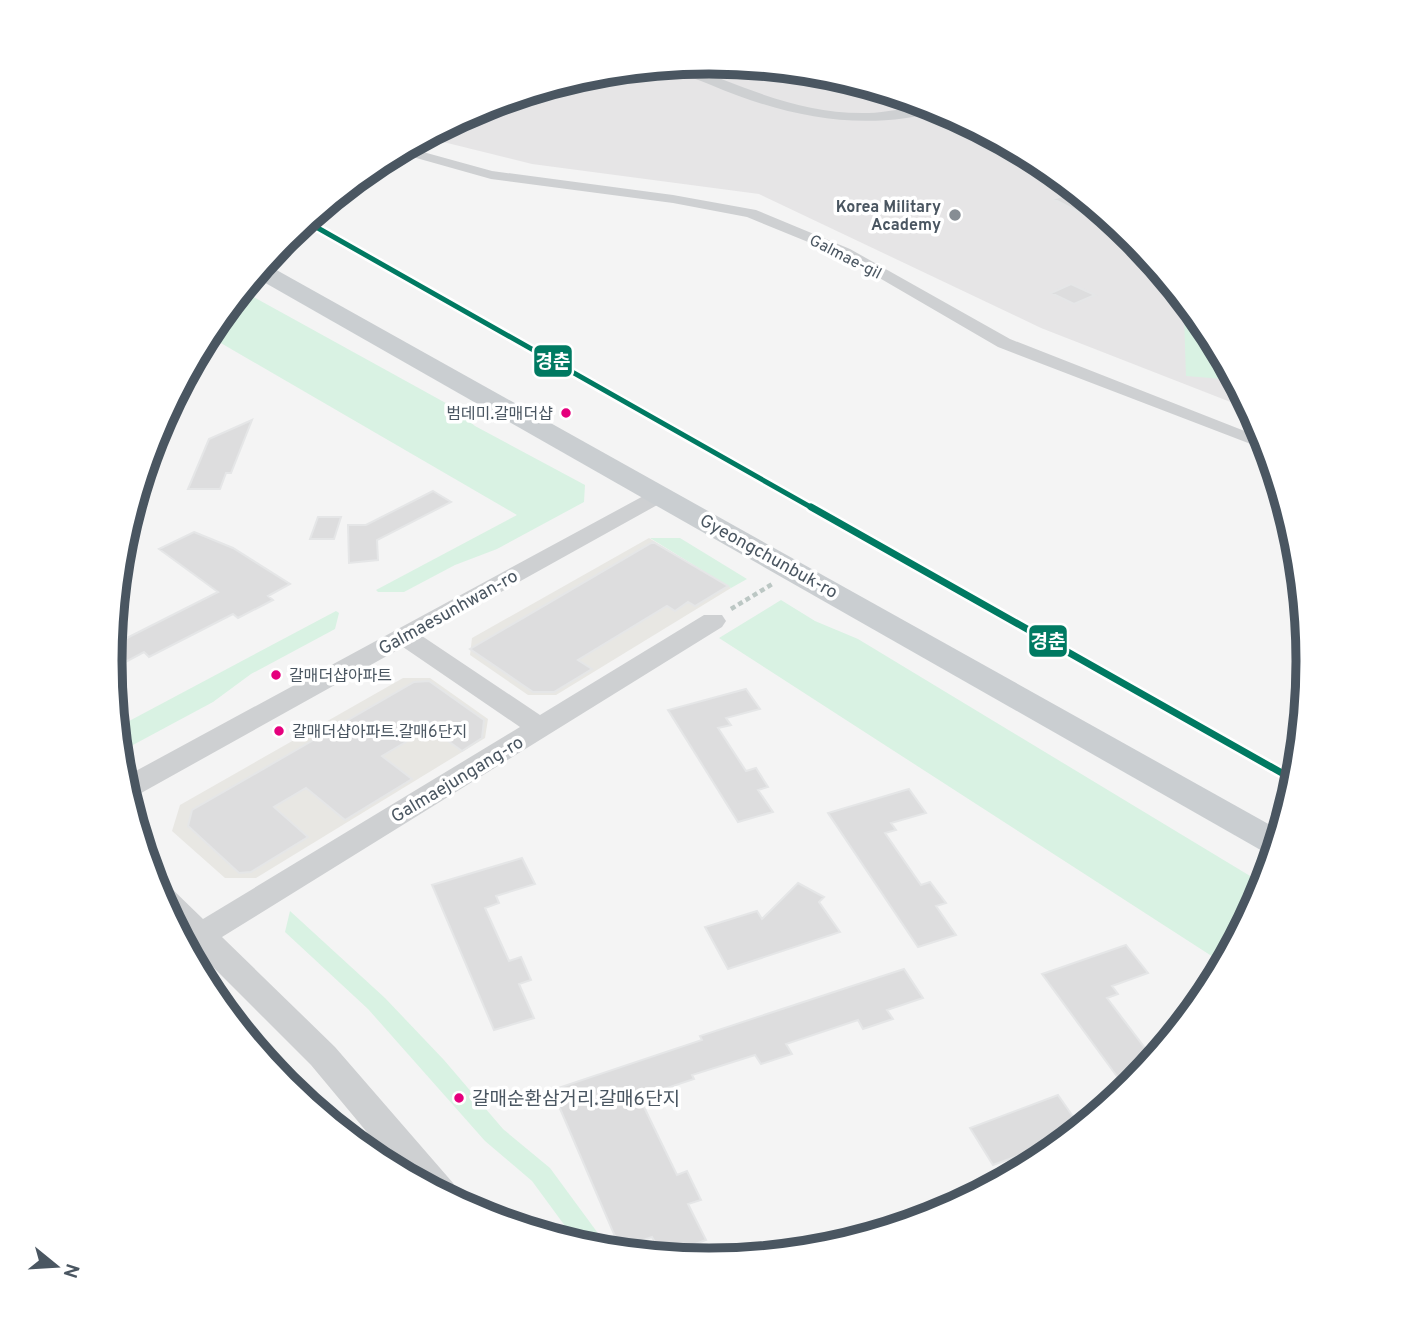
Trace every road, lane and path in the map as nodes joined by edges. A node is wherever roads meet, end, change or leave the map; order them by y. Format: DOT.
graph roads {
  1 [pos="698,74"];
  2 [pos="921,113"];
  3 [pos="414,153"];
  4 [pos="267,274"];
  5 [pos="1254,440"];
  6 [pos="660,494"];
  7 [pos="793,571"];
  8 [pos="712,621"];
  9 [pos="404,636"];
  10 [pos="540,728"];
  11 [pos="135,784"];
  12 [pos="1268,840"];
  13 [pos="179,914"];
  14 [pos="201,935"];
  15 [pos="423,1174"];
  1 -- 2 [label="street"];
  3 -- 5 [label="street, Galmae-gil"];
  4 -- 6 [label="main road, Gyeongchunbuk-ro"];
  6 -- 7 [label="main road, Gyeongchunbuk-ro"];
  6 -- 9 [label="street, Galmaesunhwan-ro"];
  7 -- 8 [label="path"];
  7 -- 12 [label="main road, Gyeongchunbuk-ro"];
  8 -- 10 [label="street, Galmaejungang-ro"];
  9 -- 10 [label="street"];
  9 -- 11 [label="street, Galmaesunhwan-ro"];
  10 -- 14 [label="street, Galmaejungang-ro"];
  13 -- 14 [label="street"];
  14 -- 15 [label="street"];
}
